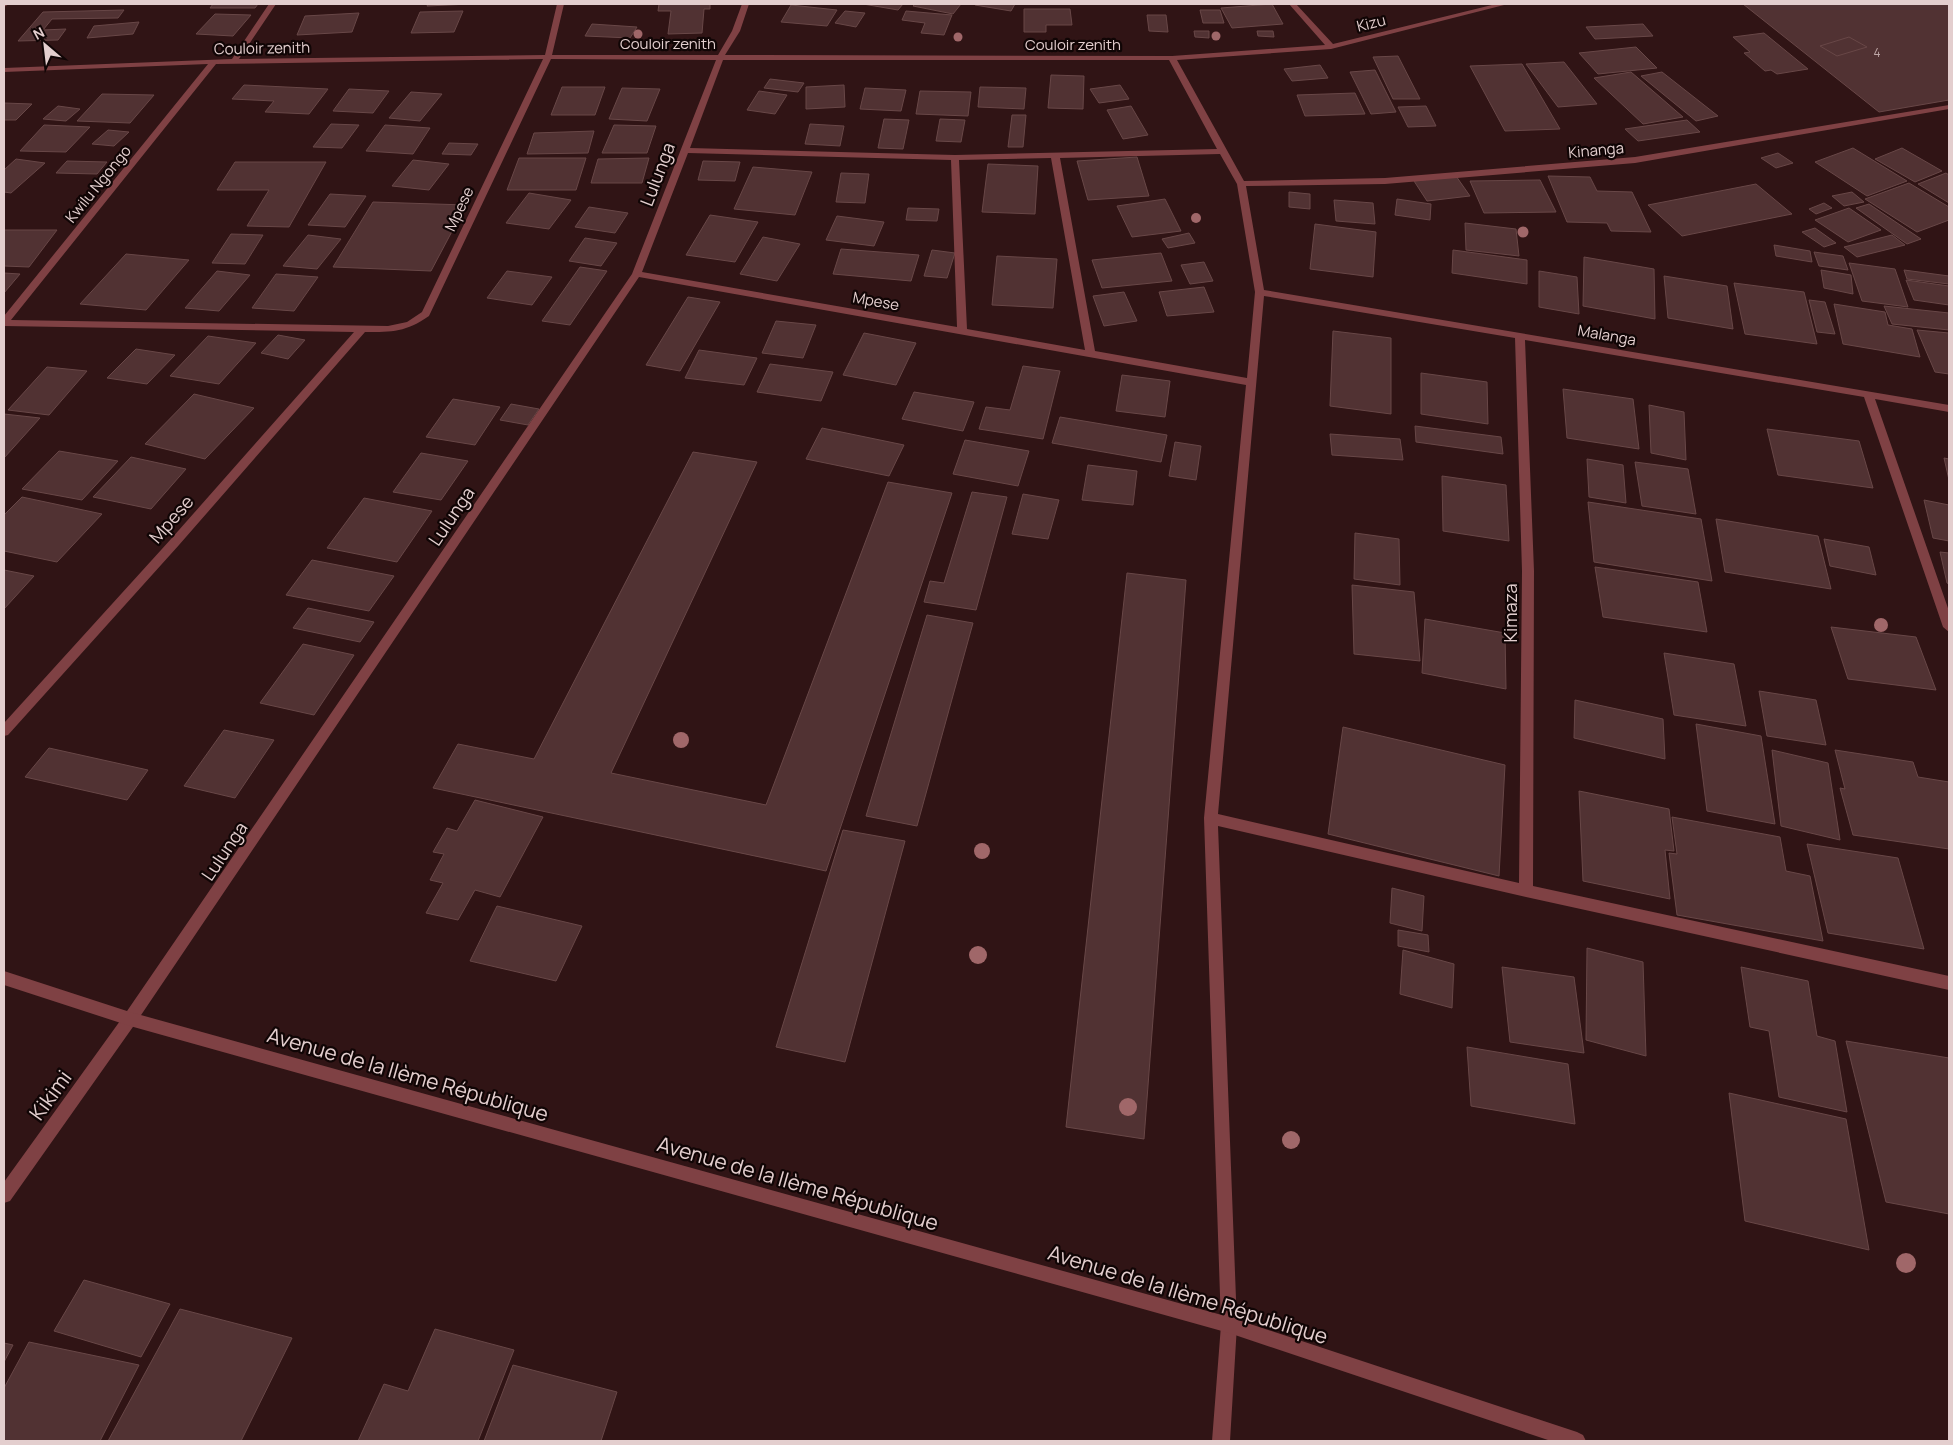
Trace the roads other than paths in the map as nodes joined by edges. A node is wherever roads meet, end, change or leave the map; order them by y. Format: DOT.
graph roads {
  1 [pos="272,4"];
  2 [pos="560,4"];
  3 [pos="746,4"];
  4 [pos="1292,4"];
  5 [pos="1504,4"];
  6 [pos="1331,47"];
  7 [pos="721,56"];
  8 [pos="548,57"];
  9 [pos="1172,58"];
  10 [pos="234,61"];
  11 [pos="213,62"];
  12 [pos="4,70"];
  13 [pos="1949,107"];
  14 [pos="685,150"];
  15 [pos="1224,151"];
  16 [pos="1055,155"];
  17 [pos="955,158"];
  18 [pos="1241,184"];
  19 [pos="638,274"];
  20 [pos="1260,292"];
  21 [pos="4,323"];
  22 [pos="362,328"];
  23 [pos="962,331"];
  24 [pos="1520,335"];
  25 [pos="1091,354"];
  26 [pos="1252,382"];
  27 [pos="1869,396"];
  28 [pos="1949,408"];
  29 [pos="1949,627"];
  30 [pos="4,731"];
  31 [pos="1211,818"];
  32 [pos="1526,891"];
  33 [pos="4,978"];
  34 [pos="1949,983"];
  35 [pos="130,1019"];
  36 [pos="4,1195"];
  37 [pos="1228,1325"];
  38 [pos="1221,1441"];
  39 [pos="1577,1441"];
  1 -- 10 [label="street"];
  2 -- 8 [label="street, Mpese"];
  3 -- 7 [label="street, Lulunga"];
  4 -- 6 [label="street"];
  5 -- 6 [label="street, Kizu"];
  6 -- 9 [label="street, Couloir zenith"];
  7 -- 8 [label="street, Couloir zenith"];
  7 -- 9 [label="street, Couloir zenith"];
  7 -- 14 [label="street, Lulunga"];
  8 -- 10 [label="street, Couloir zenith"];
  8 -- 22 [label="street, Mpese"];
  9 -- 15 [label="street"];
  10 -- 11 [label="street, Couloir zenith"];
  11 -- 12 [label="street, Couloir zenith"];
  11 -- 21 [label="street, Kwilu Ngongo"];
  13 -- 18 [label="street, Kinanga"];
  14 -- 17 [label="street"];
  14 -- 19 [label="street, Lulunga"];
  15 -- 16 [label="street"];
  15 -- 18 [label="street"];
  16 -- 17 [label="street"];
  16 -- 25 [label="street"];
  17 -- 23 [label="street"];
  18 -- 20 [label="street"];
  19 -- 23 [label="street, Mpese"];
  19 -- 35 [label="street, Lulunga"];
  20 -- 24 [label="street, Malanga"];
  20 -- 26 [label="street"];
  21 -- 22 [label="street, Mpese"];
  22 -- 30 [label="street, Mpese"];
  23 -- 25 [label="street, Mpese"];
  24 -- 27 [label="street, Malanga"];
  24 -- 32 [label="street, Kimaza"];
  25 -- 26 [label="street, Mpese"];
  26 -- 31 [label="street"];
  27 -- 28 [label="street, Malanga"];
  27 -- 29 [label="street"];
  31 -- 32 [label="street"];
  31 -- 37 [label="street"];
  32 -- 34 [label="street"];
  33 -- 35 [label="street, Avenue de la IIème République"];
  35 -- 36 [label="street, Kikimi"];
  35 -- 37 [label="street, Avenue de la IIème République"];
  37 -- 38 [label="street"];
  37 -- 39 [label="street, Avenue de la IIème République"];
}
